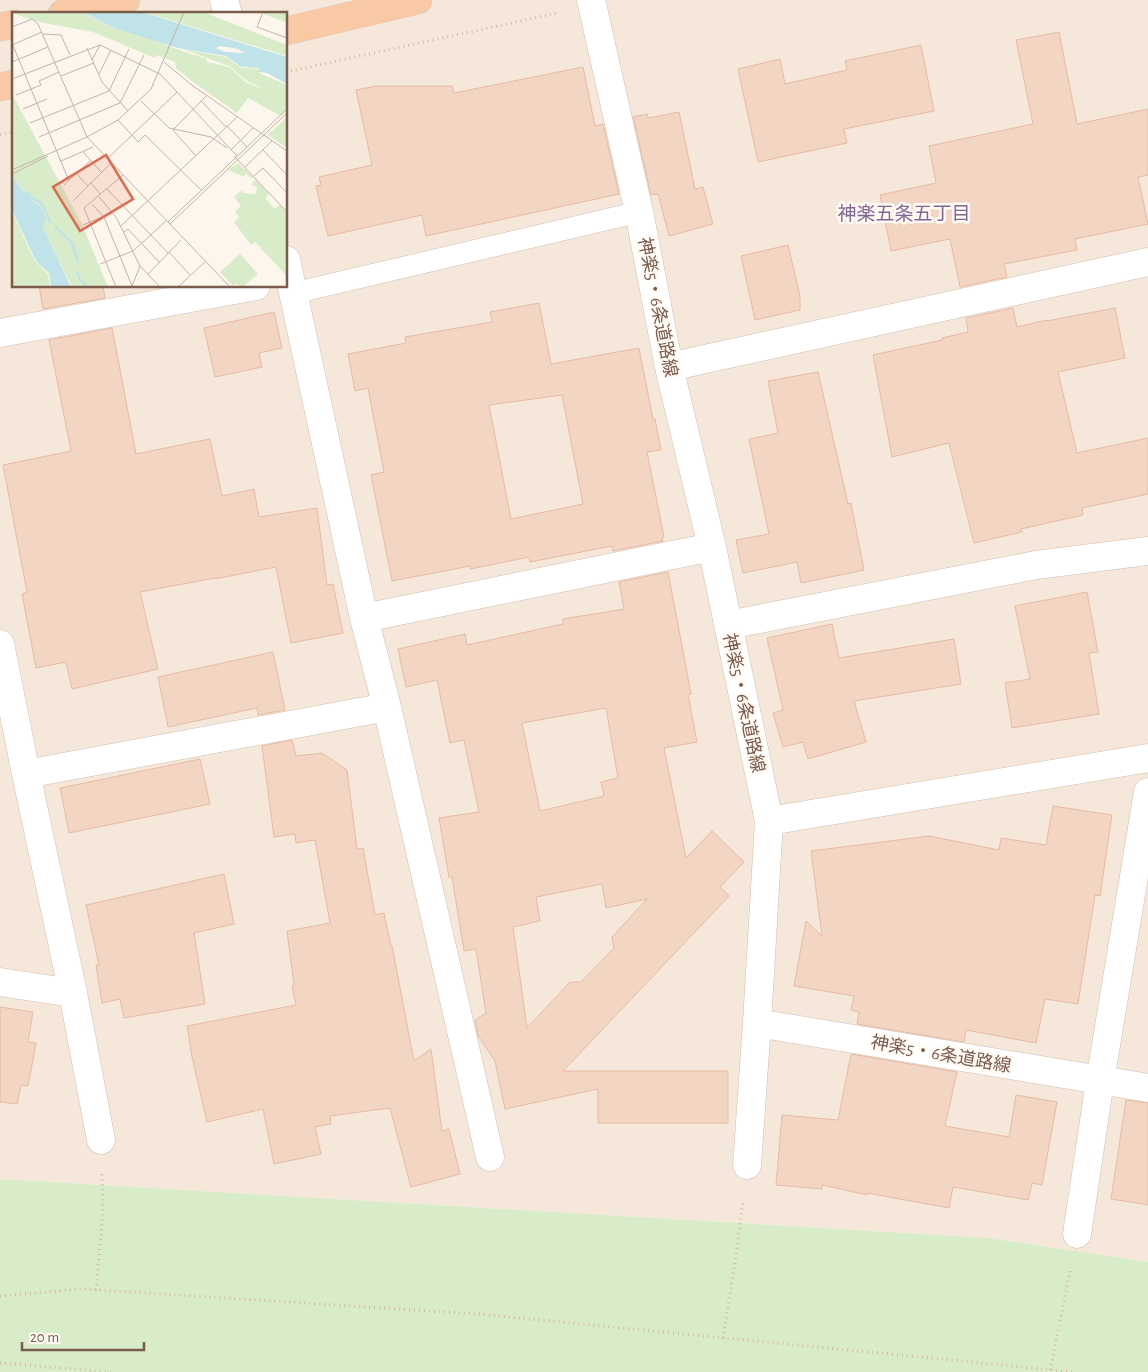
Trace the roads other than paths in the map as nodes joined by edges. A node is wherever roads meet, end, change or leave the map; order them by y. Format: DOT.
graph roads {
  1 [pos="126,0"];
  2 [pos="418,0"];
  3 [pos="592,3"];
  4 [pos="71,10"];
  5 [pos="288,31"];
  6 [pos="639,212"];
  7 [pos="1148,262"];
  8 [pos="289,279"];
  9 [pos="245,288"];
  10 [pos="0,333"];
  11 [pos="669,367"];
  12 [pos="712,547"];
  13 [pos="1148,551"];
  14 [pos="364,618"];
  15 [pos="728,625"];
  16 [pos="0,644"];
  17 [pos="387,707"];
  18 [pos="1148,758"];
  19 [pos="26,774"];
  20 [pos="1148,792"];
  21 [pos="769,821"];
  22 [pos="0,982"];
  23 [pos="73,993"];
  24 [pos="757,1023"];
  25 [pos="1100,1081"];
  26 [pos="1148,1088"];
  27 [pos="101,1140"];
  28 [pos="490,1157"];
  29 [pos="747,1165"];
  30 [pos="1077,1234"];
  1 -- 4 [label="highway"];
  2 -- 5 [label="highway"];
  3 -- 6 [label="street, 神楽5・6条道路線"];
  6 -- 8 [label="lane"];
  6 -- 11 [label="street, 神楽5・6条道路線"];
  7 -- 11 [label="street"];
  8 -- 14 [label="street"];
  9 -- 10 [label="street"];
  11 -- 12 [label="street, 神楽5・6条道路線"];
  12 -- 14 [label="street"];
  12 -- 15 [label="street, 神楽5・6条道路線"];
  13 -- 15 [label="street"];
  14 -- 17 [label="street"];
  15 -- 21 [label="street, 神楽5・6条道路線"];
  16 -- 19 [label="street"];
  17 -- 19 [label="street"];
  17 -- 28 [label="street"];
  18 -- 21 [label="street"];
  19 -- 23 [label="street"];
  20 -- 25 [label="street"];
  21 -- 24 [label="street, 神楽5・6条道路線"];
  22 -- 23 [label="street"];
  23 -- 27 [label="street"];
  24 -- 25 [label="street, 神楽5・6条道路線"];
  24 -- 29 [label="street"];
  25 -- 26 [label="street, 神楽5・6条道路線"];
  25 -- 30 [label="street"];
}
